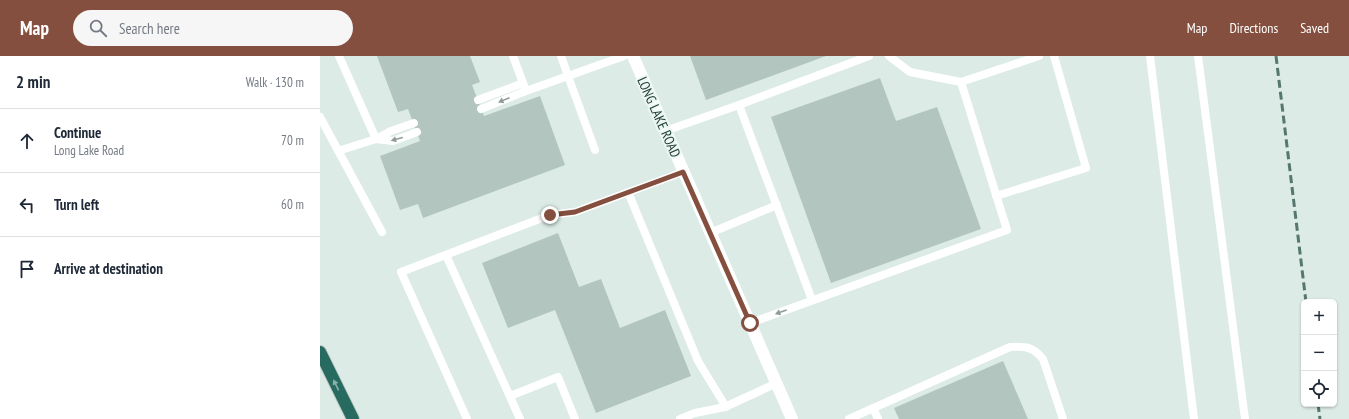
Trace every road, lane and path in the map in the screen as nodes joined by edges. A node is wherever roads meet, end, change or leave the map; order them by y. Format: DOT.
graph roads {
  1 [pos="340,56"];
  2 [pos="513,56"];
  3 [pos="561,56"];
  4 [pos="624,56"];
  5 [pos="633,56"];
  6 [pos="869,56"];
  7 [pos="889,56"];
  8 [pos="1039,56"];
  9 [pos="1054,56"];
  10 [pos="1150,56"];
  11 [pos="1198,56"];
  12 [pos="568,76"];
  13 [pos="961,82"];
  14 [pos="524,87"];
  15 [pos="478,100"];
  16 [pos="739,105"];
  17 [pos="481,109"];
  18 [pos="320,117"];
  19 [pos="414,123"];
  20 [pos="665,131"];
  21 [pos="417,132"];
  22 [pos="376,139"];
  23 [pos="595,150"];
  24 [pos="338,151"];
  25 [pos="683,172"];
  26 [pos="628,192"];
  27 [pos="996,196"];
  28 [pos="776,205"];
  29 [pos="382,232"];
  30 [pos="710,233"];
  31 [pos="446,255"];
  32 [pos="812,300"];
  33 [pos="750,323"];
  34 [pos="320,352"];
  35 [pos="777,384"];
  36 [pos="510,396"];
  37 [pos="726,407"];
  38 [pos="873,408"];
  39 [pos="353,419"];
  40 [pos="467,419"];
  41 [pos="520,419"];
  42 [pos="575,419"];
  43 [pos="680,419"];
  44 [pos="792,419"];
  45 [pos="849,419"];
  46 [pos="878,419"];
  47 [pos="1064,419"];
  48 [pos="1194,419"];
  49 [pos="1245,419"];
  1 -- 22 [label="lane"];
  2 -- 14 [label="lane"];
  3 -- 12 [label="lane"];
  4 -- 12 [label="lane"];
  5 -- 20 [label="street, LONG LAKE ROAD"];
  6 -- 16 [label="lane"];
  7 -- 13 [label="lane"];
  8 -- 13 [label="lane"];
  9 -- 27 [label="lane"];
  10 -- 48 [label="lane"];
  11 -- 49 [label="lane"];
  12 -- 14 [label="lane"];
  12 -- 23 [label="lane"];
  13 -- 27 [label="lane"];
  14 -- 15 [label="lane"];
  14 -- 17 [label="lane, one-way"];
  16 -- 20 [label="lane"];
  16 -- 28 [label="lane"];
  18 -- 24 [label="lane"];
  19 -- 22 [label="lane"];
  20 -- 25 [label="street, LONG LAKE ROAD"];
  21 -- 22 [label="lane, one-way"];
  22 -- 24 [label="lane"];
  24 -- 29 [label="lane"];
  25 -- 26 [label="lane"];
  25 -- 30 [label="street, LONG LAKE ROAD"];
  26 -- 31 [label="lane"];
  26 -- 37 [label="lane"];
  27 -- 32 [label="lane"];
  28 -- 30 [label="lane"];
  28 -- 32 [label="lane"];
  30 -- 33 [label="street, LONG LAKE ROAD"];
  31 -- 36 [label="lane"];
  31 -- 40 [label="lane"];
  32 -- 33 [label="lane, one-way"];
  33 -- 35 [label="street, LONG LAKE ROAD"];
  39 -- 34 [label="highway, one-way"];
  35 -- 37 [label="lane"];
  35 -- 44 [label="street, LONG LAKE ROAD"];
  36 -- 41 [label="lane"];
  36 -- 42 [label="lane"];
  37 -- 43 [label="lane"];
  38 -- 45 [label="lane"];
  38 -- 46 [label="lane"];
  38 -- 47 [label="lane"];
}
